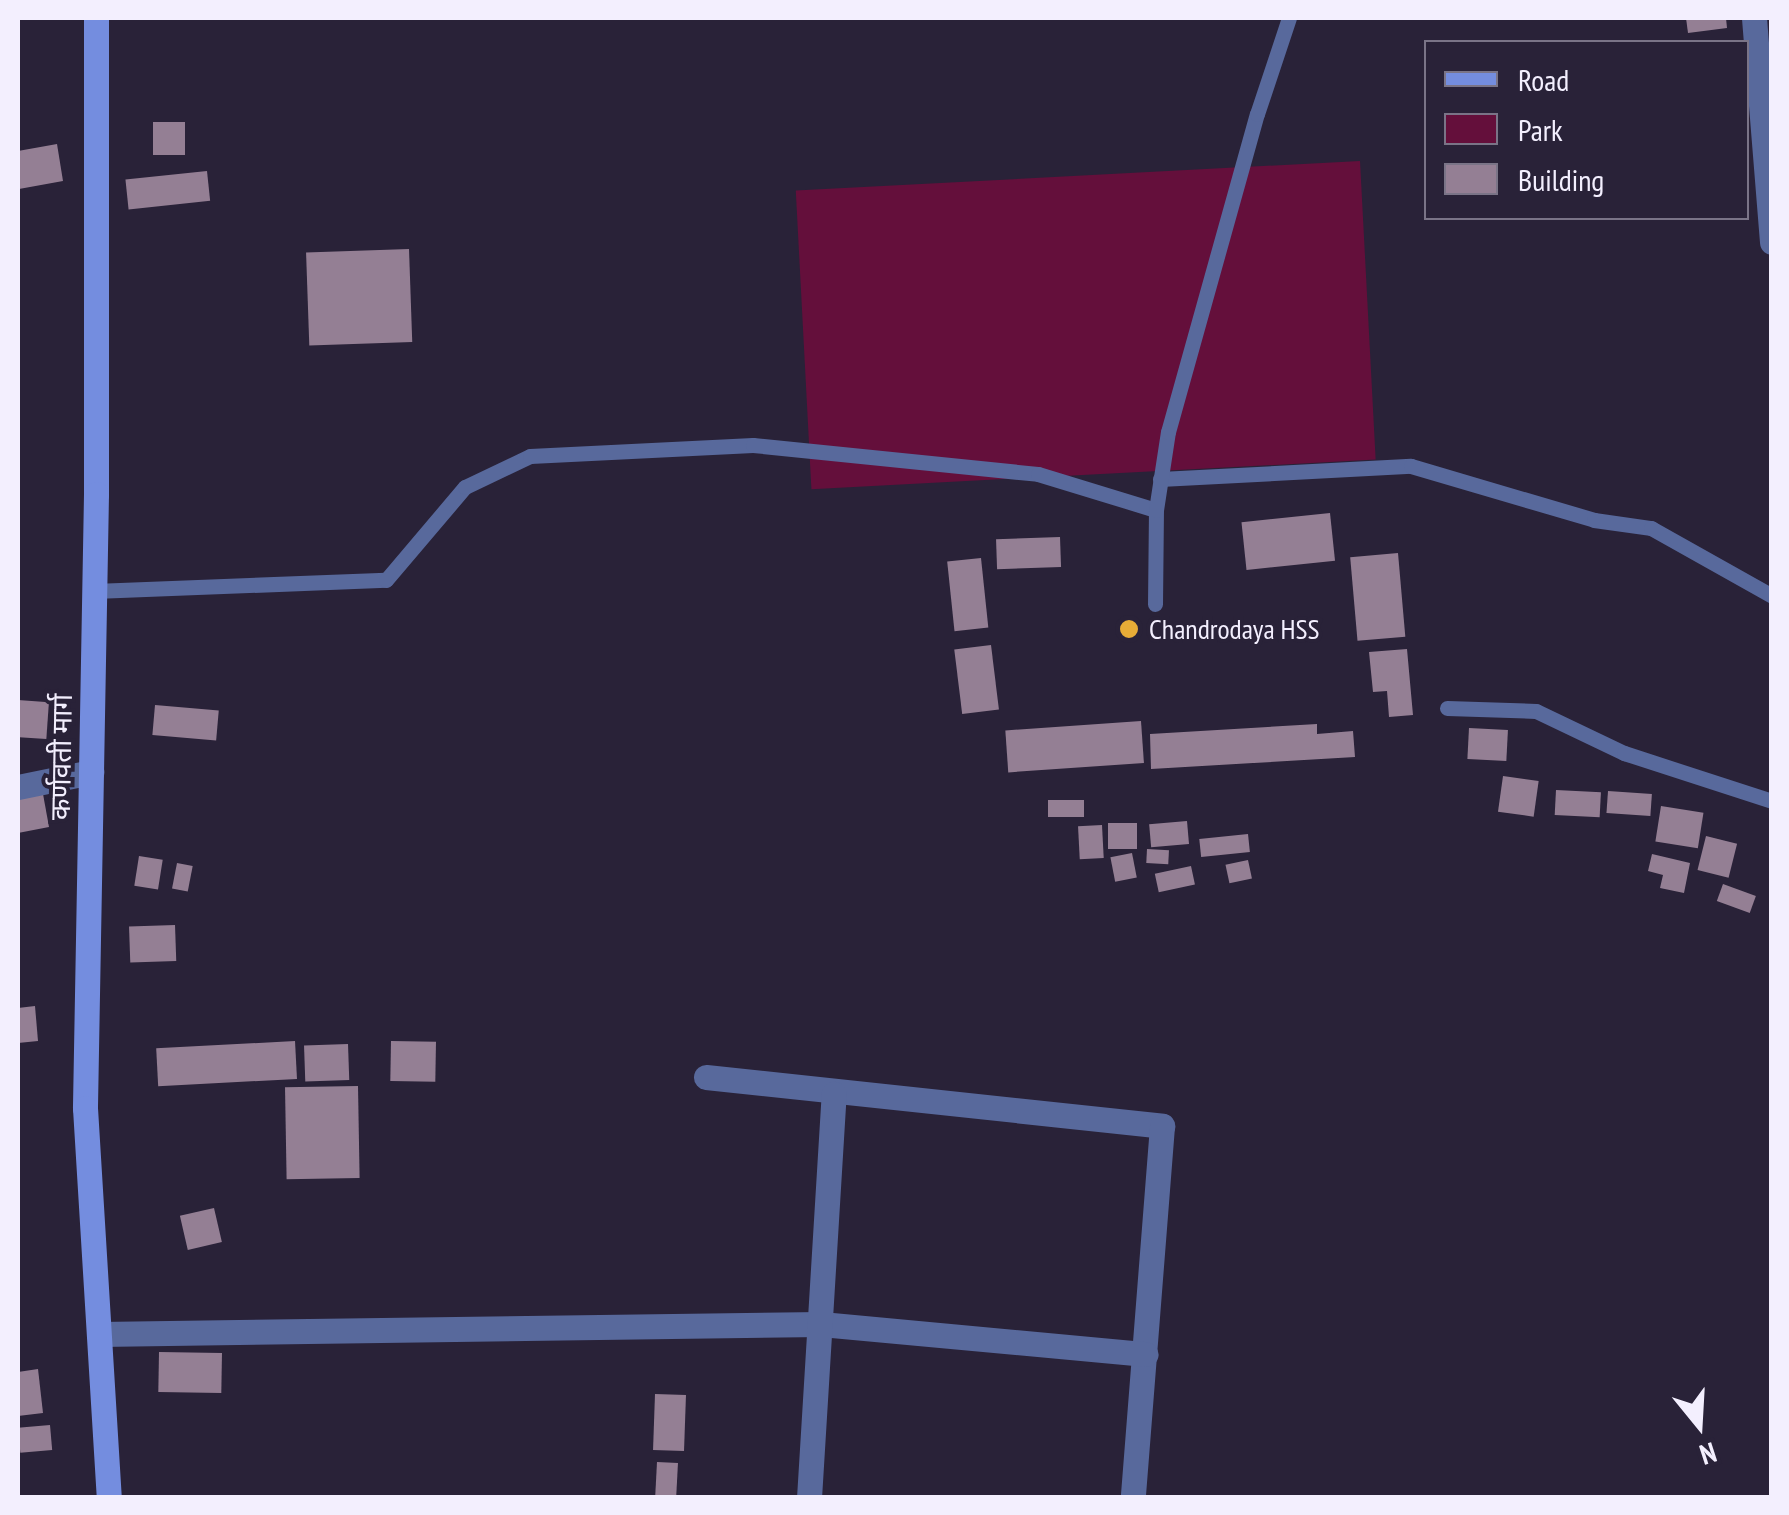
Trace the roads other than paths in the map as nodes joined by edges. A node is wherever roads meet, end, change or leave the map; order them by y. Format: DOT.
graph roads {
  1 [pos="96,18"];
  2 [pos="1288,18"];
  3 [pos="1754,18"];
  4 [pos="1772,242"];
  5 [pos="1160,479"];
  6 [pos="1156,510"];
  7 [pos="94,590"];
  8 [pos="1772,596"];
  9 [pos="1155,604"];
  10 [pos="1447,708"];
  11 [pos="91,772"];
  12 [pos="18,787"];
  13 [pos="1772,801"];
  14 [pos="706,1078"];
  15 [pos="834,1094"];
  16 [pos="821,1324"];
  17 [pos="99,1334"];
  18 [pos="1146,1354"];
  19 [pos="109,1498"];
  20 [pos="809,1498"];
  21 [pos="1134,1498"];
  1 -- 7 [label="main road, कर्णवती मार्ग"];
  2 -- 5 [label="lane"];
  3 -- 4 [label="street"];
  5 -- 6 [label="lane"];
  5 -- 8 [label="lane"];
  6 -- 7 [label="lane"];
  6 -- 9 [label="lane"];
  7 -- 11 [label="main road, कर्णवती मार्ग"];
  10 -- 13 [label="lane"];
  11 -- 12 [label="street"];
  11 -- 17 [label="main road, कर्णवती मार्ग"];
  14 -- 15 [label="street"];
  15 -- 16 [label="street"];
  15 -- 18 [label="street"];
  16 -- 17 [label="street"];
  16 -- 18 [label="street"];
  16 -- 20 [label="street"];
  17 -- 19 [label="main road, कर्णवती मार्ग"];
  18 -- 21 [label="street"];
}
